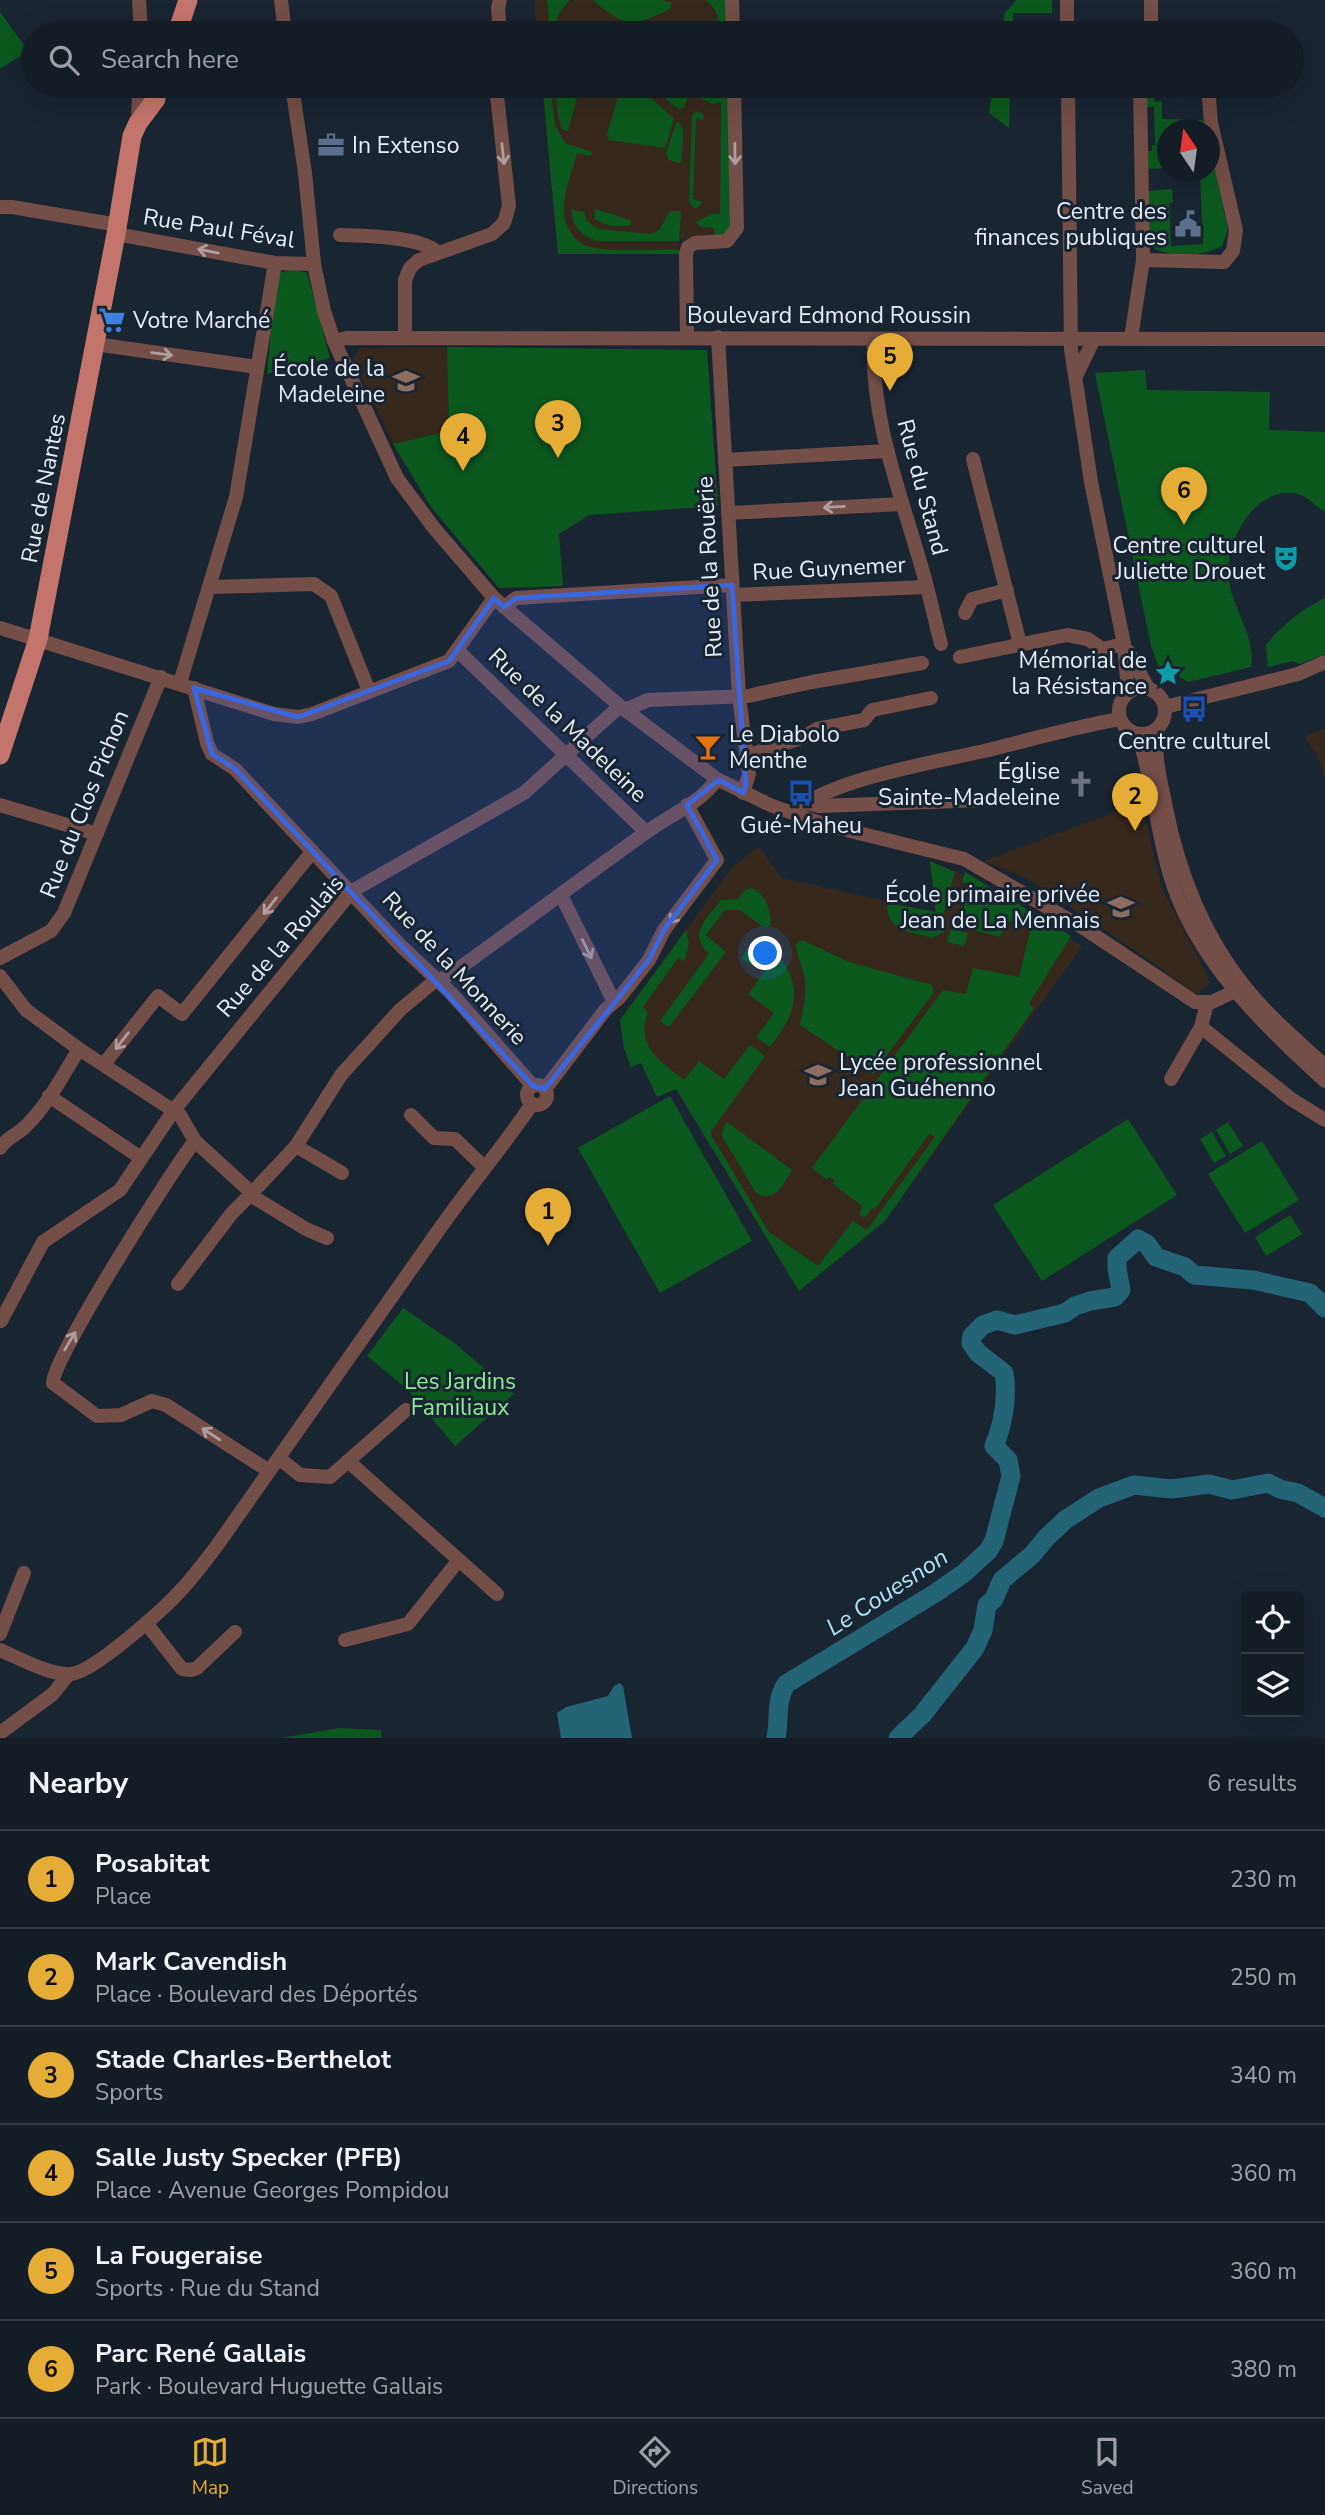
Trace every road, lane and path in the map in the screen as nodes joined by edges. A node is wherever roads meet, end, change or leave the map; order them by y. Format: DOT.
graph roads {
  1 [pos="139,0"];
  2 [pos="188,0"];
  3 [pos="281,0"];
  4 [pos="500,0"];
  5 [pos="732,0"];
  6 [pos="1067,0"];
  7 [pos="1151,0"];
  8 [pos="140,21"];
  9 [pos="181,21"];
  10 [pos="284,21"];
  11 [pos="499,21"];
  12 [pos="733,21"];
  13 [pos="1067,21"];
  14 [pos="1151,21"];
  15 [pos="139,98"];
  16 [pos="154,98"];
  17 [pos="156,98"];
  18 [pos="294,98"];
  19 [pos="497,98"];
  20 [pos="734,98"];
  21 [pos="1068,98"];
  22 [pos="1140,98"];
  23 [pos="1209,98"];
  24 [pos="138,123"];
  25 [pos="0,207"];
  26 [pos="117,230"];
  27 [pos="340,235"];
  28 [pos="437,253"];
  29 [pos="1143,260"];
  30 [pos="275,263"];
  31 [pos="314,264"];
  32 [pos="687,337"];
  33 [pos="718,337"];
  34 [pos="405,338"];
  35 [pos="1070,338"];
  36 [pos="1131,338"];
  37 [pos="1094,339"];
  38 [pos="1325,339"];
  39 [pos="874,340"];
  40 [pos="334,341"];
  41 [pos="95,344"];
  42 [pos="257,367"];
  43 [pos="1075,377"];
  44 [pos="888,452"];
  45 [pos="973,459"];
  46 [pos="725,460"];
  47 [pos="902,504"];
  48 [pos="728,513"];
  49 [pos="209,587"];
  50 [pos="927,587"];
  51 [pos="733,590"];
  52 [pos="1007,590"];
  53 [pos="499,603"];
  54 [pos="965,612"];
  55 [pos="0,628"];
  56 [pos="38,639"];
  57 [pos="941,644"];
  58 [pos="1020,644"];
  59 [pos="1124,644"];
  60 [pos="458,651"];
  61 [pos="960,657"];
  62 [pos="1325,662"];
  63 [pos="922,663"];
  64 [pos="161,677"];
  65 [pos="180,683"];
  66 [pos="194,688"];
  67 [pos="1148,688"];
  68 [pos="369,691"];
  69 [pos="1128,692"];
  70 [pos="739,696"];
  71 [pos="931,698"];
  72 [pos="623,708"];
  73 [pos="1166,708"];
  74 [pos="1120,719"];
  75 [pos="1158,729"];
  76 [pos="1138,735"];
  77 [pos="0,753"];
  78 [pos="567,754"];
  79 [pos="746,756"];
  80 [pos="717,779"];
  81 [pos="743,793"];
  82 [pos="984,800"];
  83 [pos="808,803"];
  84 [pos="0,805"];
  85 [pos="687,805"];
  86 [pos="793,813"];
  87 [pos="646,832"];
  88 [pos="97,834"];
  89 [pos="312,852"];
  90 [pos="352,891"];
  91 [pos="561,895"];
  92 [pos="0,958"];
  93 [pos="0,976"];
  94 [pos="438,981"];
  95 [pos="1240,989"];
  96 [pos="614,1002"];
  97 [pos="1207,1003"];
  98 [pos="1201,1027"];
  99 [pos="79,1049"];
  100 [pos="104,1064"];
  101 [pos="1325,1066"];
  102 [pos="1171,1079"];
  103 [pos="1325,1081"];
  104 [pos="539,1087"];
  105 [pos="49,1096"];
  106 [pos="174,1110"];
  107 [pos="411,1115"];
  108 [pos="1325,1120"];
  109 [pos="195,1141"];
  110 [pos="296,1146"];
  111 [pos="0,1148"];
  112 [pos="141,1158"];
  113 [pos="484,1167"];
  114 [pos="342,1173"];
  115 [pos="251,1194"];
  116 [pos="327,1238"];
  117 [pos="178,1284"];
  118 [pos="1,1321"];
  119 [pos="406,1410"];
  120 [pos="279,1458"];
  121 [pos="348,1461"];
  122 [pos="269,1471"];
  123 [pos="458,1561"];
  124 [pos="24,1573"];
  125 [pos="497,1594"];
  126 [pos="146,1623"];
  127 [pos="235,1633"];
  128 [pos="0,1634"];
  129 [pos="345,1640"];
  130 [pos="0,1650"];
  131 [pos="68,1675"];
  132 [pos="0,1733"];
  1 -- 8 [label="street"];
  2 -- 9 [label="main road"];
  3 -- 10 [label="street"];
  4 -- 11 [label="street"];
  5 -- 12 [label="street"];
  6 -- 13 [label="street"];
  7 -- 14 [label="street"];
  15 -- 24 [label="street"];
  16 -- 24 [label="main road, Rue de Nantes"];
  17 -- 26 [label="main road, Rue de Nantes"];
  18 -- 31 [label="street"];
  19 -- 28 [label="street, one-way"];
  20 -- 32 [label="street, one-way"];
  21 -- 35 [label="street"];
  22 -- 29 [label="street"];
  23 -- 29 [label="street"];
  24 -- 26 [label="main road, Rue de Nantes"];
  25 -- 26 [label="street, Rue Paul Féval"];
  30 -- 26 [label="street, Rue Paul Féval, one-way"];
  26 -- 41 [label="main road, Rue de Nantes"];
  27 -- 28 [label="street"];
  28 -- 34 [label="street"];
  29 -- 36 [label="street"];
  30 -- 31 [label="street, Rue Paul Féval"];
  30 -- 42 [label="street"];
  31 -- 40 [label="street"];
  32 -- 33 [label="street, Boulevard Edmond Roussin"];
  32 -- 34 [label="street, Boulevard Edmond Roussin"];
  33 -- 39 [label="street, Boulevard Edmond Roussin"];
  33 -- 46 [label="street, Rue de la Rouërie"];
  34 -- 40 [label="street, Boulevard Edmond Roussin"];
  35 -- 37 [label="street, Boulevard Edmond Roussin"];
  35 -- 39 [label="street, Boulevard Edmond Roussin"];
  35 -- 43 [label="street"];
  36 -- 37 [label="street, Boulevard Edmond Roussin"];
  36 -- 38 [label="street, Boulevard Edmond Roussin"];
  37 -- 43 [label="street"];
  39 -- 44 [label="street, Rue du Stand"];
  40 -- 53 [label="street"];
  41 -- 42 [label="street, one-way"];
  41 -- 56 [label="main road, Rue de Nantes"];
  42 -- 49 [label="street"];
  43 -- 59 [label="street"];
  44 -- 46 [label="street"];
  44 -- 47 [label="street, Rue du Stand"];
  45 -- 52 [label="street"];
  46 -- 48 [label="street, Rue de la Rouërie"];
  47 -- 48 [label="street, one-way"];
  47 -- 50 [label="street, Rue du Stand"];
  48 -- 51 [label="street, Rue de la Rouërie"];
  49 -- 65 [label="street"];
  49 -- 68 [label="street"];
  50 -- 51 [label="street, Rue Guynemer"];
  50 -- 57 [label="street, Rue du Stand"];
  51 -- 53 [label="street, Rue Guynemer"];
  51 -- 70 [label="street, Rue de la Rouërie"];
  52 -- 54 [label="street"];
  52 -- 58 [label="street"];
  53 -- 60 [label="street"];
  53 -- 72 [label="street"];
  55 -- 56 [label="street"];
  56 -- 64 [label="street"];
  56 -- 77 [label="main road, Rue de Nantes"];
  58 -- 59 [label="street"];
  58 -- 61 [label="street"];
  59 -- 67 [label="street"];
  59 -- 69 [label="street"];
  60 -- 68 [label="street"];
  60 -- 78 [label="street, Rue de la Madeleine"];
  62 -- 73 [label="street"];
  63 -- 70 [label="street"];
  64 -- 65 [label="street"];
  64 -- 88 [label="street, Rue du Clos Pichon"];
  65 -- 66 [label="street"];
  66 -- 68 [label="street"];
  66 -- 89 [label="street, Rue de la Monnerie"];
  67 -- 69 [label="street"];
  67 -- 73 [label="street"];
  69 -- 74 [label="street"];
  70 -- 72 [label="street"];
  70 -- 79 [label="street, Rue de la Rouërie"];
  71 -- 79 [label="street"];
  72 -- 78 [label="street, Rue de la Roulais"];
  72 -- 80 [label="street"];
  73 -- 75 [label="street"];
  74 -- 76 [label="street"];
  74 -- 83 [label="street"];
  75 -- 76 [label="street"];
  75 -- 95 [label="street"];
  76 -- 95 [label="street"];
  78 -- 87 [label="street, Rue de la Madeleine"];
  78 -- 90 [label="street, Rue de la Roulais"];
  79 -- 81 [label="street, Rue de la Rouërie"];
  80 -- 81 [label="street"];
  80 -- 85 [label="street"];
  81 -- 86 [label="street"];
  82 -- 83 [label="street"];
  83 -- 86 [label="street"];
  84 -- 88 [label="street"];
  85 -- 87 [label="street"];
  85 -- 96 [label="street, one-way"];
  86 -- 97 [label="street"];
  87 -- 91 [label="street"];
  88 -- 92 [label="street, Rue du Clos Pichon"];
  89 -- 90 [label="street, Rue de la Monnerie"];
  89 -- 100 [label="street, one-way"];
  90 -- 94 [label="street, Rue de la Monnerie"];
  90 -- 106 [label="street, Rue de la Roulais"];
  91 -- 94 [label="street"];
  91 -- 96 [label="street, one-way"];
  93 -- 99 [label="street"];
  94 -- 104 [label="street, Rue de la Monnerie"];
  94 -- 110 [label="street"];
  95 -- 97 [label="street"];
  95 -- 101 [label="street"];
  95 -- 103 [label="street"];
  96 -- 104 [label="street"];
  97 -- 98 [label="street"];
  98 -- 102 [label="street"];
  98 -- 108 [label="street"];
  99 -- 100 [label="street"];
  99 -- 105 [label="street"];
  100 -- 106 [label="street"];
  104 -- 113 [label="street"];
  105 -- 111 [label="street"];
  105 -- 112 [label="street"];
  106 -- 109 [label="street"];
  106 -- 112 [label="street, Rue de la Roulais"];
  107 -- 113 [label="street"];
  109 -- 115 [label="street"];
  122 -- 109 [label="street, one-way"];
  110 -- 114 [label="street"];
  110 -- 115 [label="street"];
  112 -- 118 [label="street, Rue de la Roulais"];
  113 -- 120 [label="street"];
  115 -- 116 [label="street"];
  115 -- 117 [label="street"];
  119 -- 121 [label="street"];
  120 -- 121 [label="street"];
  120 -- 122 [label="street"];
  121 -- 123 [label="street"];
  122 -- 126 [label="street"];
  123 -- 125 [label="street"];
  123 -- 129 [label="street"];
  124 -- 128 [label="street"];
  126 -- 127 [label="street"];
  126 -- 131 [label="street"];
  130 -- 131 [label="street"];
  131 -- 132 [label="street"];
}
